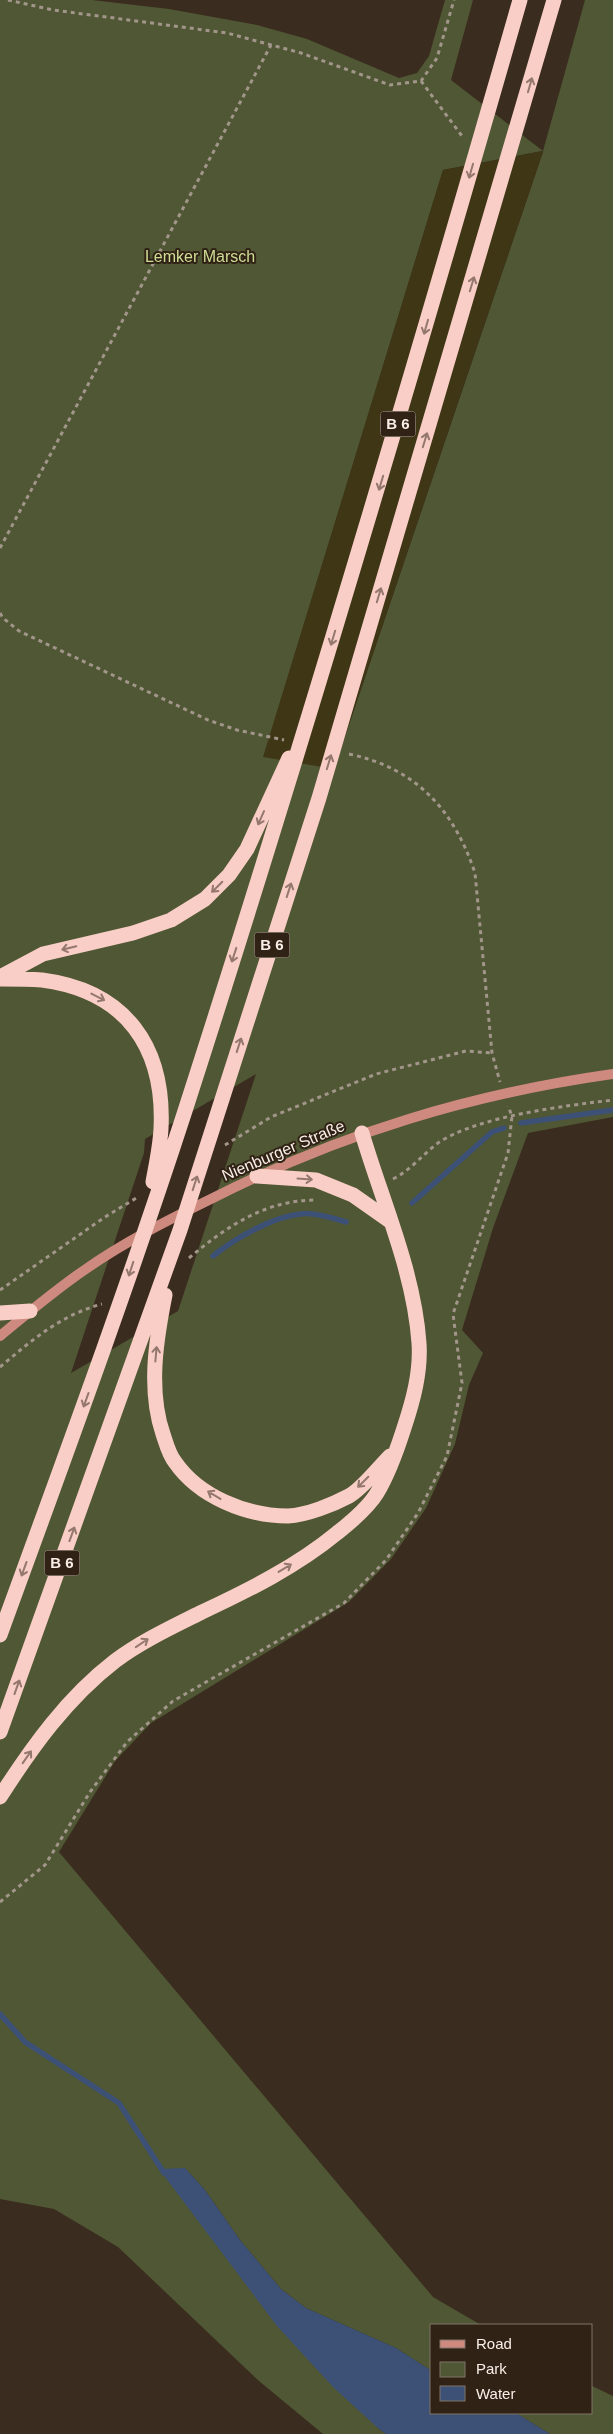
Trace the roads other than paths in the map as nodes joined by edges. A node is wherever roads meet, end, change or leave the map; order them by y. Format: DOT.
graph roads {
  1 [pos="520,0"];
  2 [pos="554,0"];
  3 [pos="281,789"];
  4 [pos="0,978"];
  5 [pos="613,1074"];
  6 [pos="362,1133"];
  7 [pos="257,1176"];
  8 [pos="390,1221"];
  9 [pos="147,1223"];
  10 [pos="174,1246"];
  11 [pos="30,1311"];
  12 [pos="0,1313"];
  13 [pos="0,1336"];
  14 [pos="398,1448"];
  15 [pos="0,1635"];
  16 [pos="0,1732"];
  17 [pos="0,1797"];
  1 -- 3 [label="highway, B 6, one-way"];
  10 -- 2 [label="highway, B 6, one-way"];
  3 -- 4 [label="highway, one-way"];
  3 -- 9 [label="highway, B 6, one-way"];
  4 -- 9 [label="highway, one-way"];
  5 -- 6 [label="street, Nienburger Straße"];
  6 -- 7 [label="street, Nienburger Straße"];
  6 -- 8 [label="highway"];
  7 -- 8 [label="highway, one-way"];
  7 -- 11 [label="street, Nienburger Straße"];
  8 -- 14 [label="highway"];
  9 -- 15 [label="highway, B 6, one-way"];
  14 -- 10 [label="highway, one-way"];
  16 -- 10 [label="highway, B 6, one-way"];
  11 -- 12 [label="highway"];
  11 -- 13 [label="street, Nienburger Straße"];
  17 -- 14 [label="highway, one-way"];
}
